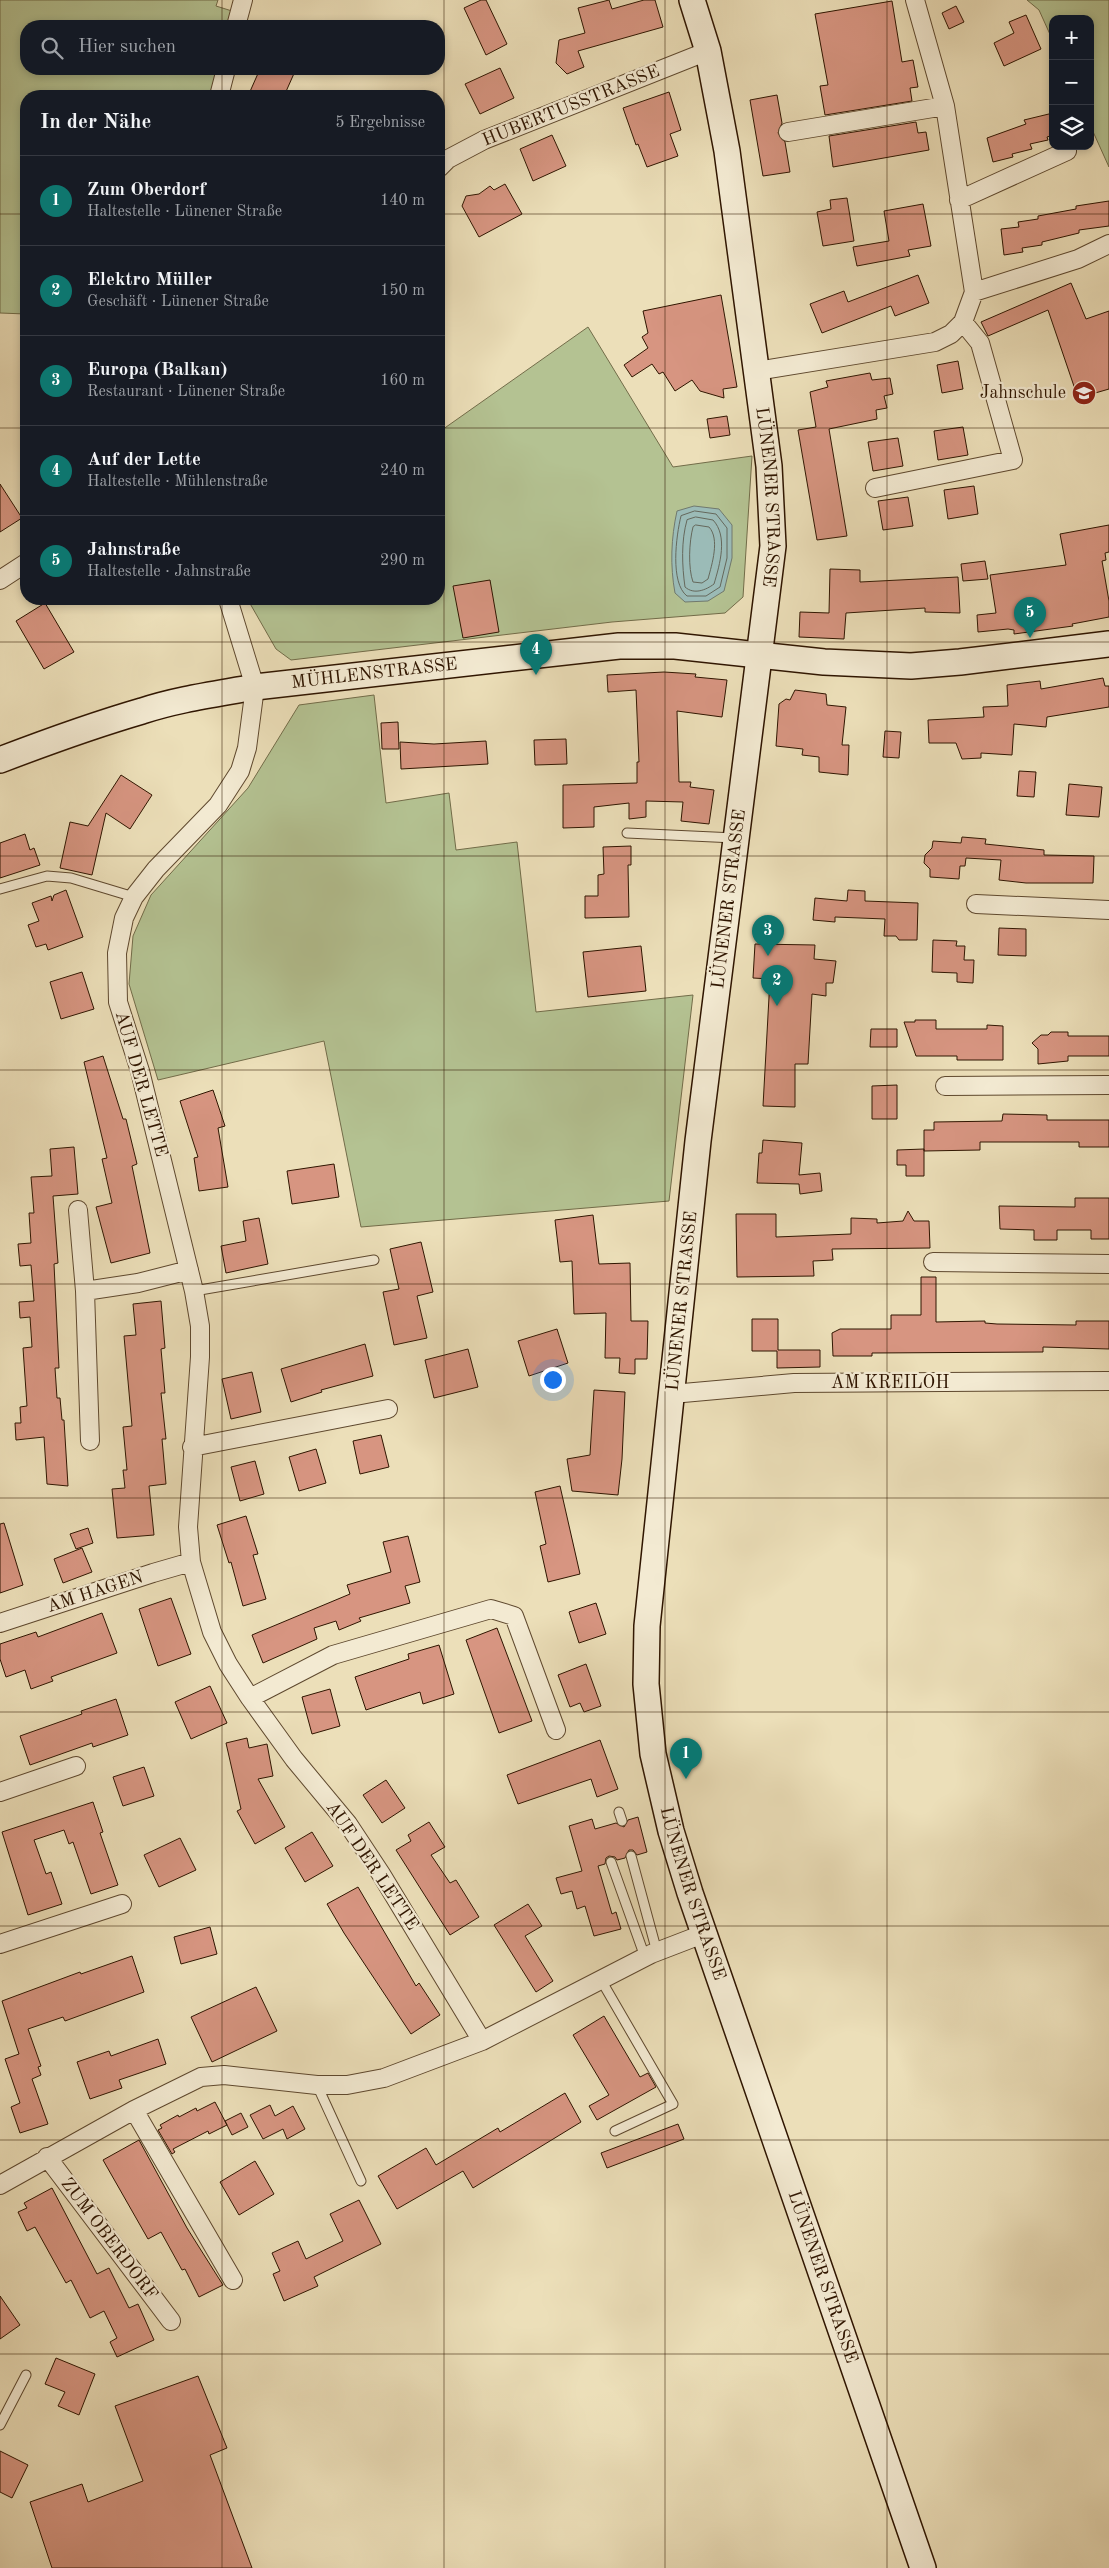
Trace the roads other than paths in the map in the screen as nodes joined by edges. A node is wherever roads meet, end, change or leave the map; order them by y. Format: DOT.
graph roads {
  1 [pos="243,0"];
  2 [pos="692,0"];
  3 [pos="916,0"];
  4 [pos="238,20"];
  5 [pos="708,51"];
  6 [pos="224,75"];
  7 [pos="221,90"];
  8 [pos="945,106"];
  9 [pos="788,132"];
  10 [pos="1067,151"];
  11 [pos="445,162"];
  12 [pos="959,200"];
  13 [pos="1109,244"];
  14 [pos="974,292"];
  15 [pos="963,322"];
  16 [pos="757,371"];
  17 [pos="875,488"];
  18 [pos="20,567"];
  19 [pos="0,580"];
  20 [pos="230,605"];
  21 [pos="1109,644"];
  22 [pos="759,655"];
  23 [pos="255,687"];
  24 [pos="0,760"];
  25 [pos="627,833"];
  26 [pos="737,838"];
  27 [pos="0,888"];
  28 [pos="134,897"];
  29 [pos="976,904"];
  30 [pos="1109,910"];
  31 [pos="1109,1084"];
  32 [pos="945,1086"];
  33 [pos="78,1210"];
  34 [pos="374,1260"];
  35 [pos="934,1262"];
  36 [pos="1109,1264"];
  37 [pos="189,1270"];
  38 [pos="85,1291"];
  39 [pos="194,1291"];
  40 [pos="1109,1381"];
  41 [pos="672,1394"];
  42 [pos="388,1409"];
  43 [pos="90,1441"];
  44 [pos="192,1447"];
  45 [pos="191,1562"];
  46 [pos="0,1623"];
  47 [pos="250,1698"];
  48 [pos="556,1730"];
  49 [pos="76,1766"];
  50 [pos="0,1792"];
  51 [pos="631,1856"];
  52 [pos="611,1862"];
  53 [pos="122,1904"];
  54 [pos="704,1934"];
  55 [pos="0,1944"];
  56 [pos="651,1954"];
  57 [pos="602,1980"];
  58 [pos="482,2042"];
  59 [pos="317,2085"];
  60 [pos="134,2110"];
  61 [pos="615,2132"];
  62 [pos="47,2157"];
  63 [pos="361,2180"];
  64 [pos="0,2185"];
  65 [pos="233,2280"];
  66 [pos="171,2321"];
  67 [pos="26,2375"];
  68 [pos="0,2426"];
  69 [pos="923,2568"];
  1 -- 4 [label="street"];
  2 -- 5 [label="main road, LÜNENER STRASSE"];
  3 -- 8 [label="street"];
  5 -- 11 [label="street, HUBERTUSSTRASSE"];
  5 -- 16 [label="main road, LÜNENER STRASSE"];
  6 -- 7 [label="street"];
  8 -- 9 [label="street"];
  8 -- 12 [label="street"];
  10 -- 12 [label="street"];
  12 -- 14 [label="street"];
  13 -- 14 [label="street"];
  14 -- 15 [label="street"];
  15 -- 16 [label="street"];
  15 -- 17 [label="street"];
  16 -- 22 [label="main road, LÜNENER STRASSE"];
  18 -- 19 [label="street"];
  20 -- 23 [label="street"];
  21 -- 22 [label="main road, MÜHLENSTRASSE"];
  22 -- 23 [label="main road, MÜHLENSTRASSE"];
  22 -- 26 [label="main road, LÜNENER STRASSE"];
  23 -- 24 [label="main road, MÜHLENSTRASSE"];
  23 -- 28 [label="street, AUF DER LETTE"];
  25 -- 26 [label="lane"];
  26 -- 41 [label="main road, LÜNENER STRASSE"];
  27 -- 28 [label="lane"];
  28 -- 37 [label="street, AUF DER LETTE"];
  29 -- 30 [label="street"];
  31 -- 32 [label="street"];
  33 -- 38 [label="street"];
  34 -- 39 [label="lane"];
  35 -- 36 [label="street"];
  37 -- 38 [label="street"];
  37 -- 39 [label="street, AUF DER LETTE"];
  38 -- 43 [label="street"];
  39 -- 44 [label="street, AUF DER LETTE"];
  40 -- 41 [label="street, AM KREILOH"];
  41 -- 54 [label="main road, LÜNENER STRASSE"];
  42 -- 44 [label="street"];
  44 -- 45 [label="street, AUF DER LETTE"];
  45 -- 46 [label="street, AM HAGEN"];
  45 -- 47 [label="street, AUF DER LETTE"];
  47 -- 48 [label="street"];
  47 -- 58 [label="street, AUF DER LETTE"];
  49 -- 50 [label="street"];
  51 -- 56 [label="lane"];
  52 -- 56 [label="lane"];
  53 -- 55 [label="street"];
  54 -- 56 [label="street"];
  54 -- 69 [label="main road, LÜNENER STRASSE"];
  56 -- 57 [label="street"];
  57 -- 58 [label="street"];
  57 -- 61 [label="lane"];
  58 -- 59 [label="street"];
  59 -- 60 [label="street"];
  59 -- 63 [label="lane"];
  60 -- 62 [label="street"];
  60 -- 65 [label="street"];
  62 -- 64 [label="street"];
  62 -- 66 [label="street, ZUM OBERDORF"];
  67 -- 68 [label="lane"];
}
